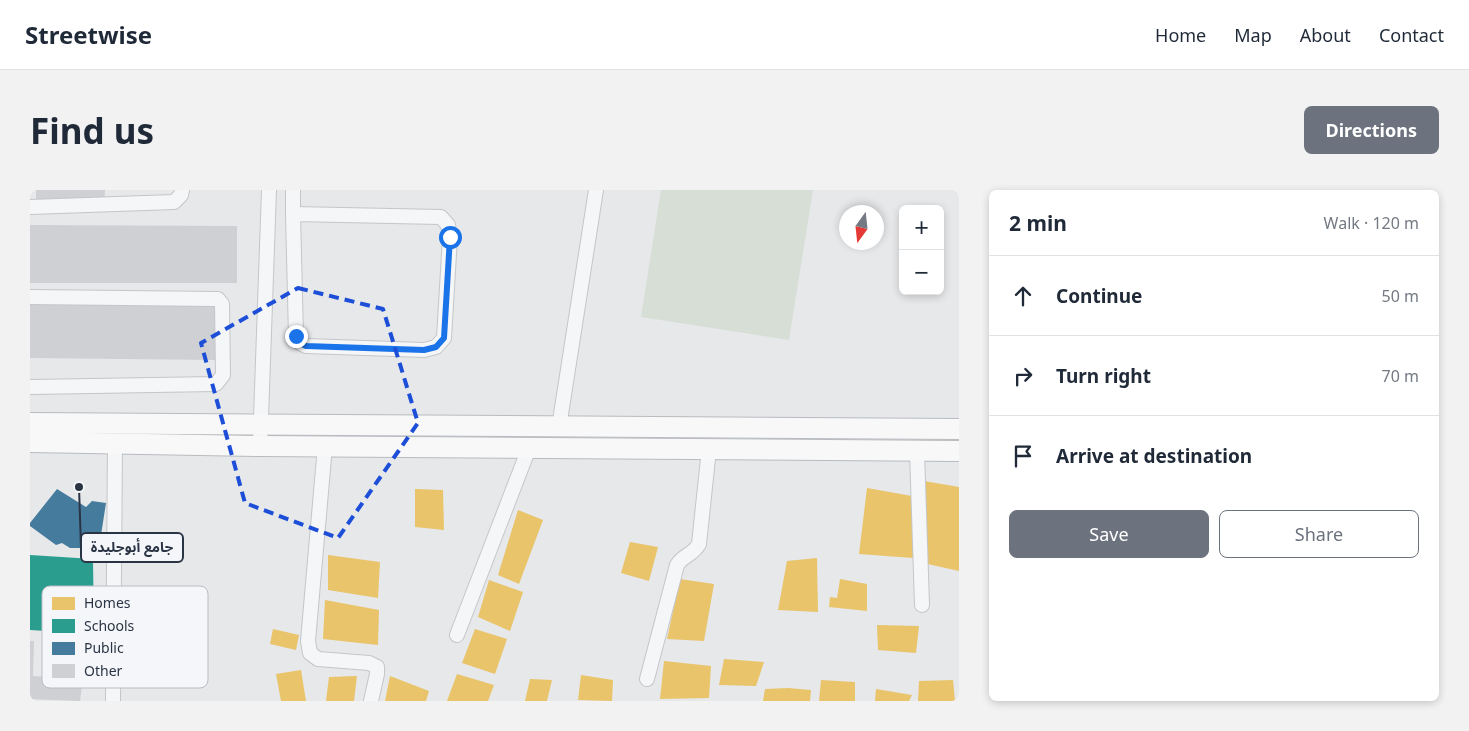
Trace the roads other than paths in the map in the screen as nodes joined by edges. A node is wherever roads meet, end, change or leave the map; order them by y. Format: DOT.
graph roads {
  1 [pos="182,190"];
  2 [pos="269,190"];
  3 [pos="293,190"];
  4 [pos="596,190"];
  5 [pos="30,207"];
  6 [pos="293,214"];
  7 [pos="30,297"];
  8 [pos="30,387"];
  9 [pos="30,423"];
  10 [pos="260,425"];
  11 [pos="559,427"];
  12 [pos="959,430"];
  13 [pos="30,442"];
  14 [pos="115,444"];
  15 [pos="260,446"];
  16 [pos="325,446"];
  17 [pos="529,448"];
  18 [pos="709,449"];
  19 [pos="917,451"];
  20 [pos="959,451"];
  21 [pos="114,586"];
  22 [pos="922,604"];
  23 [pos="457,635"];
  24 [pos="647,679"];
  25 [pos="113,688"];
  26 [pos="113,701"];
  27 [pos="372,701"];
  1 -- 5 [label="street"];
  2 -- 10 [label="street"];
  3 -- 6 [label="street"];
  4 -- 11 [label="street"];
  6 -- 6 [label="street"];
  7 -- 8 [label="street"];
  9 -- 10 [label="highway"];
  10 -- 11 [label="highway"];
  10 -- 15 [label="street"];
  11 -- 12 [label="highway"];
  13 -- 14 [label="highway"];
  14 -- 15 [label="highway"];
  14 -- 21 [label="street"];
  15 -- 16 [label="highway"];
  16 -- 17 [label="highway"];
  16 -- 27 [label="street"];
  17 -- 18 [label="highway"];
  17 -- 23 [label="street"];
  18 -- 19 [label="highway"];
  18 -- 24 [label="street"];
  19 -- 20 [label="highway"];
  19 -- 22 [label="street"];
  25 -- 26 [label="street"];
}
